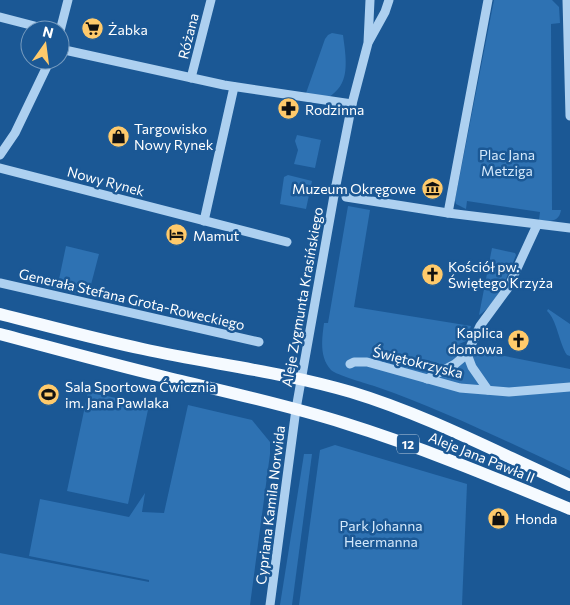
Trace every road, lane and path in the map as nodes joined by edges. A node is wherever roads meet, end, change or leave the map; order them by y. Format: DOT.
graph roads {
  1 [pos="68,0"];
  2 [pos="211,0"];
  3 [pos="370,0"];
  4 [pos="389,0"];
  5 [pos="488,0"];
  6 [pos="568,0"];
  7 [pos="0,17"];
  8 [pos="63,20"];
  9 [pos="20,22"];
  10 [pos="368,43"];
  11 [pos="70,51"];
  12 [pos="45,70"];
  13 [pos="569,71"];
  14 [pos="191,78"];
  15 [pos="234,87"];
  16 [pos="352,104"];
  17 [pos="570,116"];
  18 [pos="0,155"];
  19 [pos="0,168"];
  20 [pos="346,197"];
  21 [pos="448,212"];
  22 [pos="204,221"];
  23 [pos="536,225"];
  24 [pos="570,228"];
  25 [pos="287,242"];
  26 [pos="0,283"];
  27 [pos="0,314"];
  28 [pos="0,334"];
  29 [pos="259,342"];
  30 [pos="467,354"];
  31 [pos="350,364"];
  32 [pos="427,379"];
  33 [pos="301,380"];
  34 [pos="570,387"];
  35 [pos="488,390"];
  36 [pos="296,409"];
  37 [pos="570,486"];
  38 [pos="570,508"];
  39 [pos="270,605"];
  1 -- 8 [label="street"];
  2 -- 14 [label="street, Różana"];
  3 -- 10 [label="street, Aleje Zygmunta Krasińskiego"];
  4 -- 10 [label="street, Aleje Zygmunta Krasińskiego"];
  5 -- 21 [label="street"];
  6 -- 13 [label="street"];
  7 -- 9 [label="street"];
  10 -- 16 [label="street, Aleje Zygmunta Krasińskiego"];
  11 -- 14 [label="street"];
  12 -- 18 [label="street"];
  13 -- 17 [label="street"];
  14 -- 15 [label="street"];
  15 -- 16 [label="street"];
  15 -- 22 [label="street"];
  16 -- 33 [label="street, Aleje Zygmunta Krasińskiego"];
  19 -- 22 [label="street, Nowy Rynek"];
  20 -- 21 [label="street"];
  21 -- 23 [label="street"];
  22 -- 25 [label="street, Nowy Rynek"];
  23 -- 24 [label="street"];
  23 -- 30 [label="street"];
  26 -- 29 [label="street, Generała Stefana Grota-Roweckiego"];
  27 -- 33 [label="main road, 12"];
  28 -- 36 [label="main road, 12"];
  30 -- 32 [label="street"];
  30 -- 35 [label="street"];
  31 -- 32 [label="street, Świętokrzyska"];
  32 -- 35 [label="street, Świętokrzyska"];
  33 -- 36 [label="street, Aleje Zygmunta Krasińskiego"];
  33 -- 37 [label="main road, Aleje Jana Pawła II / 12"];
  34 -- 35 [label="street, Świętokrzyska"];
  36 -- 38 [label="main road, Aleje Jana Pawła II / 12"];
  36 -- 39 [label="street, Cypriana Kamila Norwida"];
}
